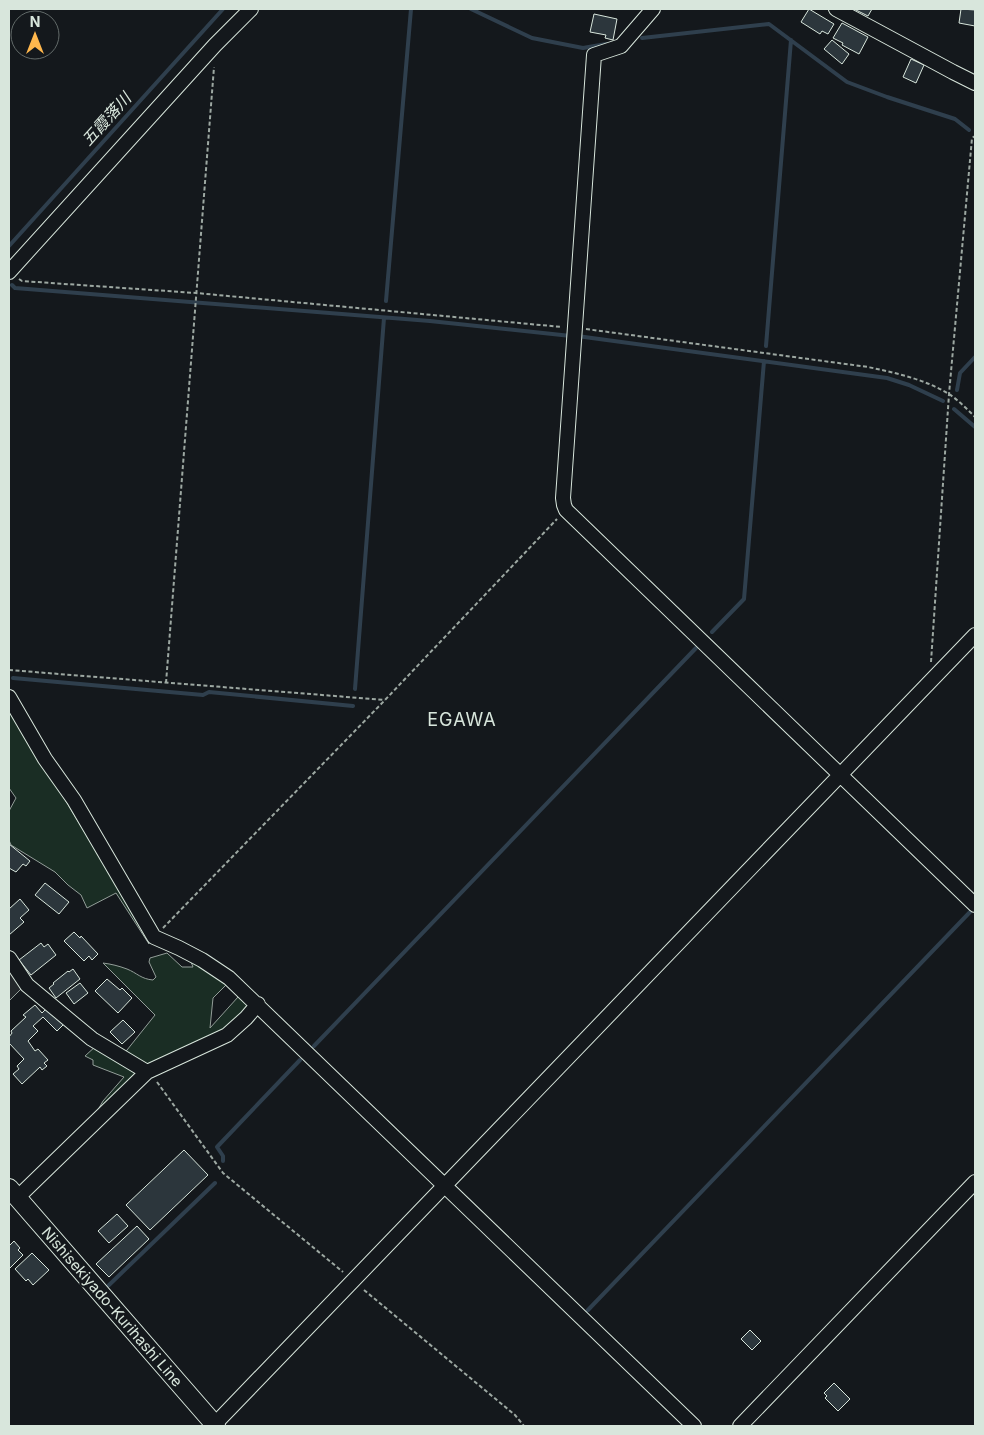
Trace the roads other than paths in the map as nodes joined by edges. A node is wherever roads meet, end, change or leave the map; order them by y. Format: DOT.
graph roads {
  1 [pos="250,9"];
  2 [pos="653,9"];
  3 [pos="836,9"];
  4 [pos="975,83"];
  5 [pos="12,275"];
  6 [pos="975,635"];
  7 [pos="9,697"];
  8 [pos="841,775"];
  9 [pos="975,905"];
  10 [pos="9,958"];
  11 [pos="258,1004"];
  12 [pos="146,1072"];
  13 [pos="975,1182"];
  14 [pos="444,1187"];
  15 [pos="13,1193"];
  16 [pos="215,1425"];
  17 [pos="694,1426"];
  18 [pos="740,1426"];
  1 -- 5 [label="street"];
  2 -- 8 [label="street"];
  3 -- 4 [label="street"];
  6 -- 8 [label="street"];
  7 -- 11 [label="street"];
  8 -- 9 [label="street"];
  8 -- 14 [label="street"];
  10 -- 12 [label="street"];
  11 -- 12 [label="street"];
  11 -- 14 [label="street"];
  12 -- 15 [label="street"];
  13 -- 18 [label="street"];
  14 -- 16 [label="street"];
  14 -- 17 [label="street"];
  15 -- 16 [label="main road, Nishisekiyado-Kurihashi Line"];
}
